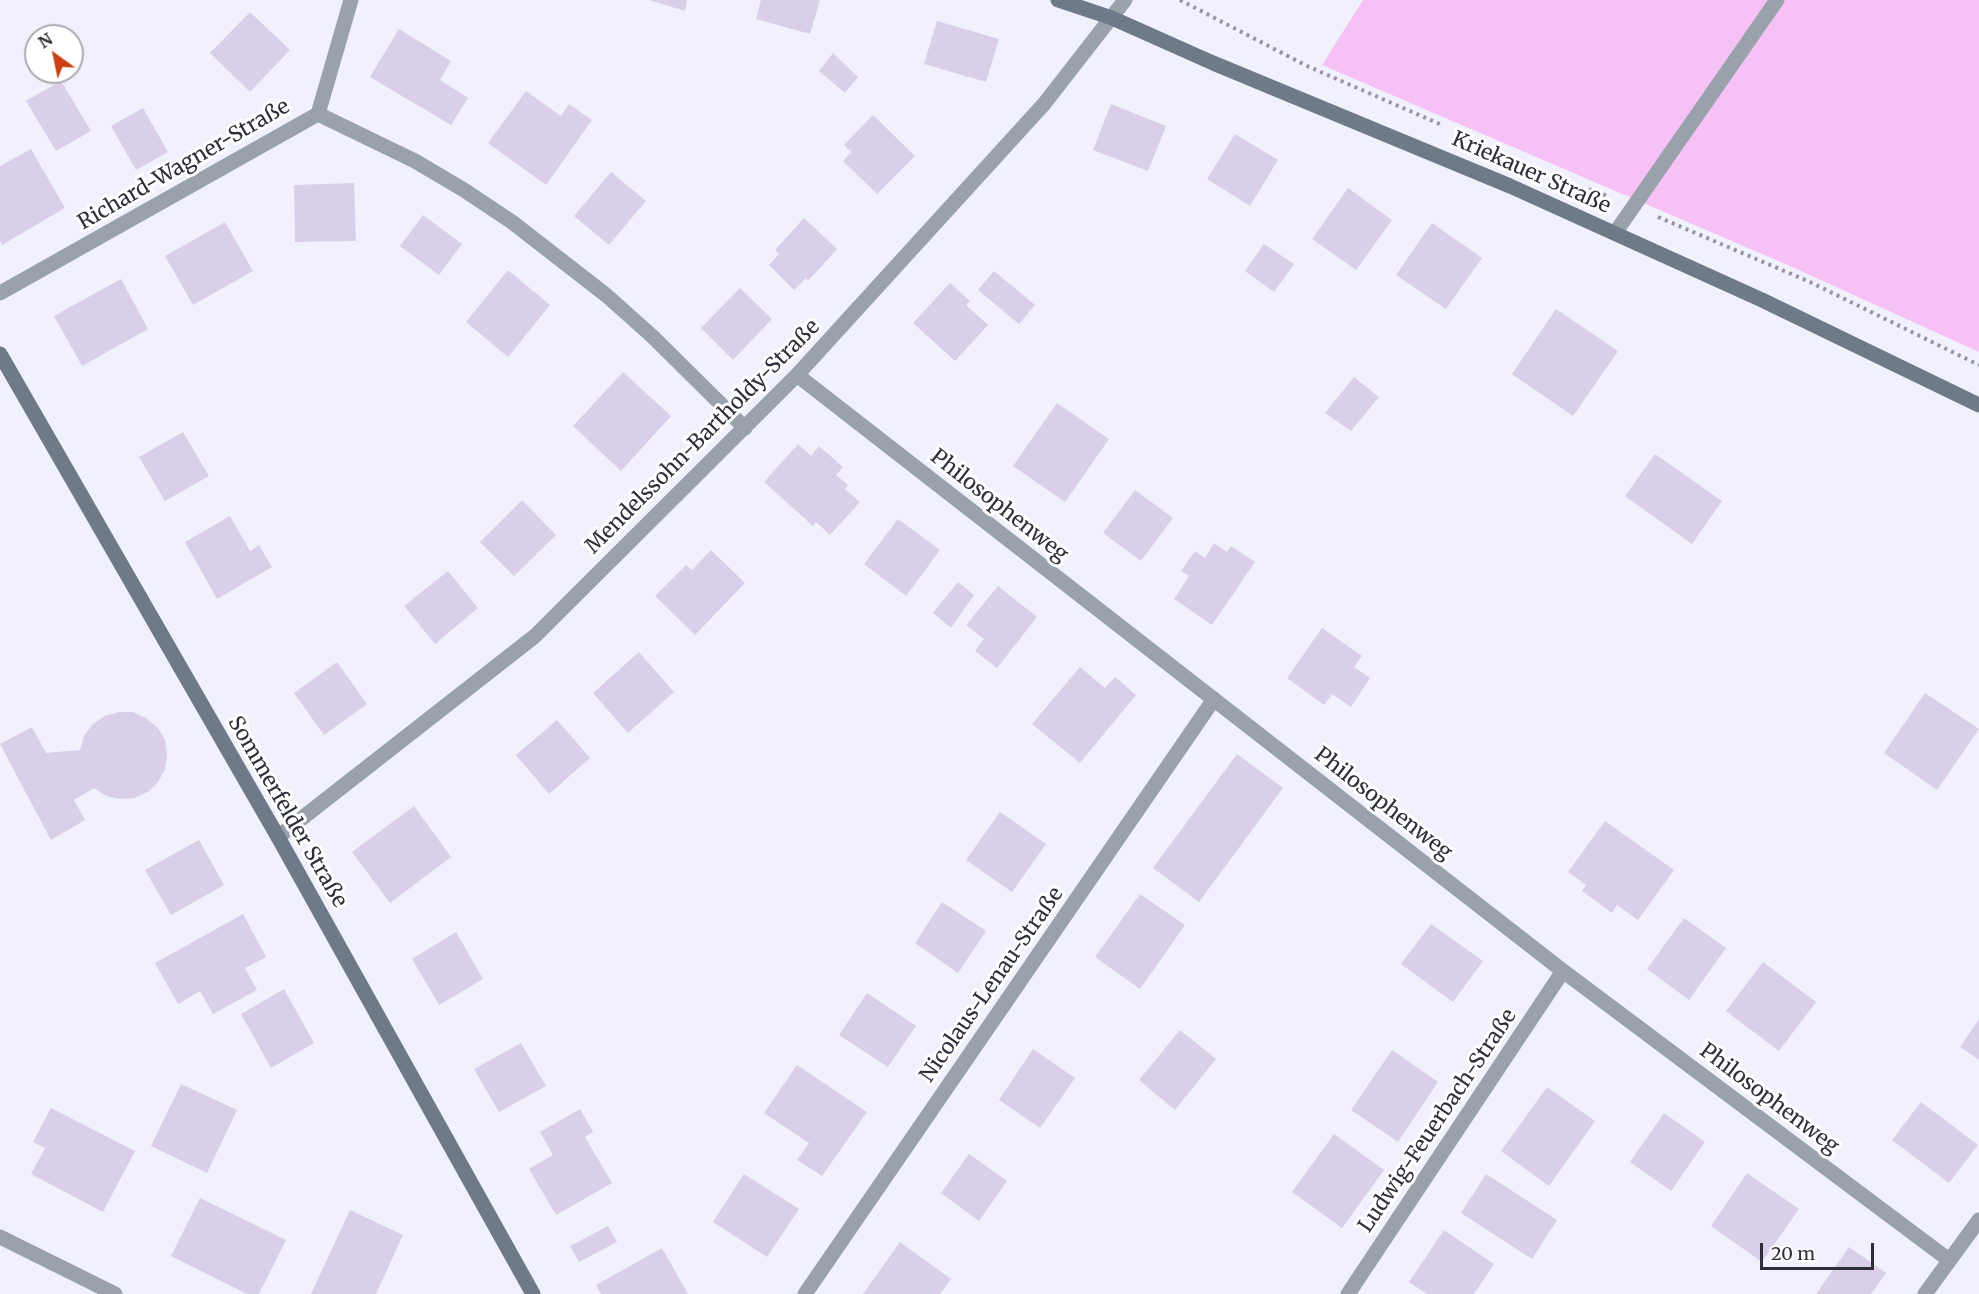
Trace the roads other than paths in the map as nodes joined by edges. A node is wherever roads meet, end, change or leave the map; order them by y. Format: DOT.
graph roads {
  1 [pos="351,0"];
  2 [pos="1058,0"];
  3 [pos="1125,0"];
  4 [pos="1777,0"];
  5 [pos="1112,18"];
  6 [pos="318,114"];
  7 [pos="1615,233"];
  8 [pos="0,293"];
  9 [pos="0,354"];
  10 [pos="797,375"];
  11 [pos="1979,405"];
  12 [pos="745,428"];
  13 [pos="1214,699"];
  14 [pos="278,837"];
  15 [pos="1563,971"];
  16 [pos="1979,1220"];
  17 [pos="0,1237"];
  18 [pos="1949,1260"];
  19 [pos="115,1294"];
  20 [pos="533,1294"];
  21 [pos="805,1294"];
  22 [pos="1348,1294"];
  23 [pos="1925,1294"];
  1 -- 6 [label="street, Richard-Wagner-Straße"];
  2 -- 5 [label="main road, Kriekauer Straße"];
  3 -- 5 [label="street, Mendelssohn-Bartholdy-Straße"];
  4 -- 7 [label="street"];
  5 -- 7 [label="main road, Kriekauer Straße"];
  5 -- 10 [label="street, Mendelssohn-Bartholdy-Straße"];
  6 -- 8 [label="street, Richard-Wagner-Straße"];
  6 -- 12 [label="street"];
  7 -- 11 [label="main road, Kriekauer Straße"];
  9 -- 14 [label="main road, Sommerfelder Straße"];
  10 -- 12 [label="street, Mendelssohn-Bartholdy-Straße"];
  10 -- 13 [label="street, Philosophenweg"];
  12 -- 14 [label="street, Mendelssohn-Bartholdy-Straße"];
  13 -- 15 [label="street, Philosophenweg"];
  13 -- 21 [label="street, Nicolaus-Lenau-Straße"];
  14 -- 20 [label="main road, Sommerfelder Straße"];
  15 -- 18 [label="street, Philosophenweg"];
  15 -- 22 [label="street, Ludwig-Feuerbach-Straße"];
  16 -- 18 [label="street"];
  17 -- 19 [label="street"];
  18 -- 23 [label="street"];
}
